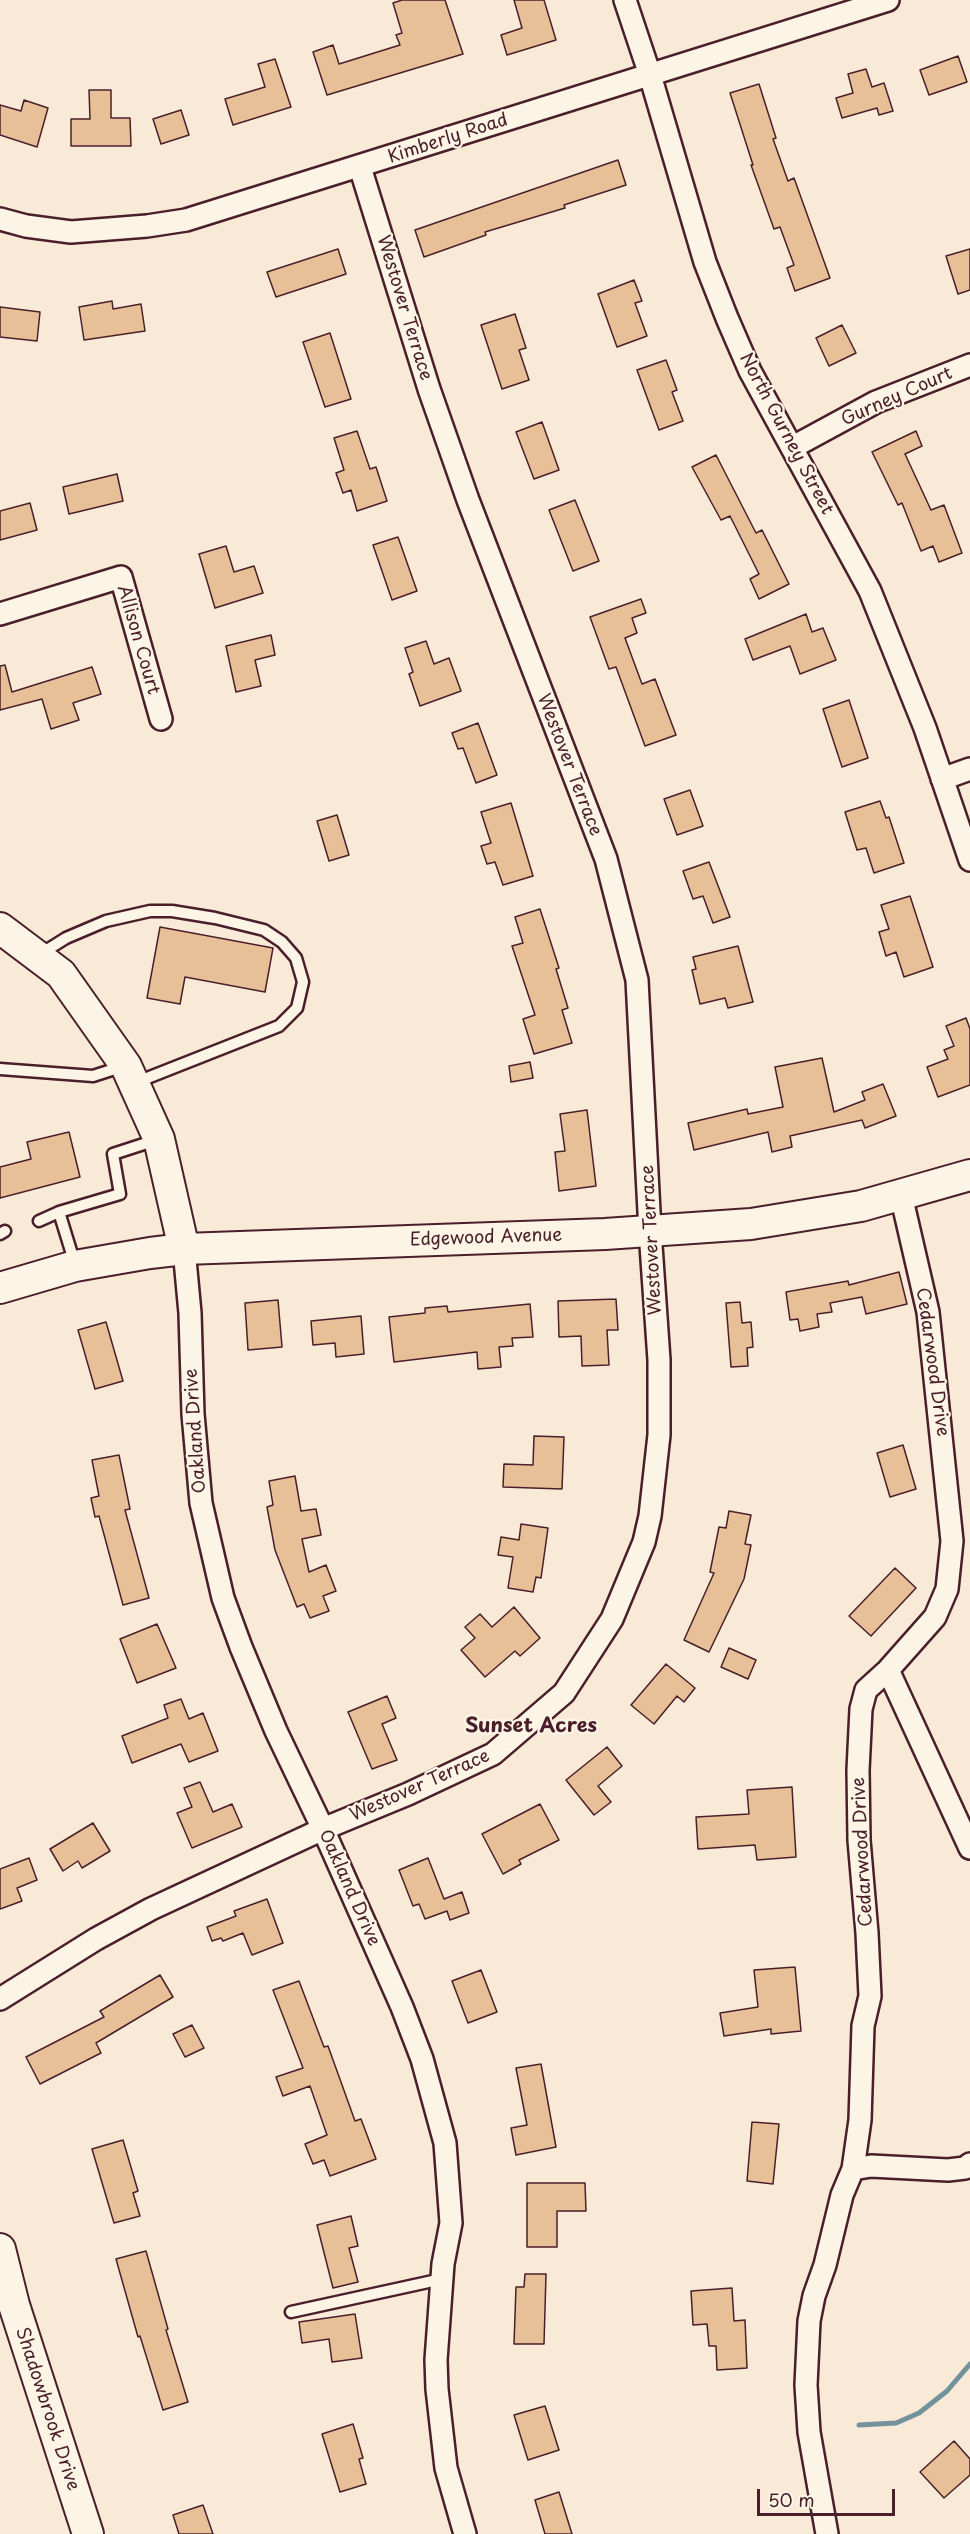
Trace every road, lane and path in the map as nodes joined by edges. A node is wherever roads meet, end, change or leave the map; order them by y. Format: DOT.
graph roads {
  1 [pos="625,0"];
  2 [pos="888,0"];
  3 [pos="650,75"];
  4 [pos="360,167"];
  5 [pos="0,219"];
  6 [pos="970,365"];
  7 [pos="793,447"];
  8 [pos="0,614"];
  9 [pos="161,719"];
  10 [pos="970,769"];
  11 [pos="942,779"];
  12 [pos="970,860"];
  13 [pos="0,928"];
  14 [pos="38,956"];
  15 [pos="0,1069"];
  16 [pos="130,1075"];
  17 [pos="159,1139"];
  18 [pos="970,1175"];
  19 [pos="902,1195"];
  20 [pos="59,1212"];
  21 [pos="39,1221"];
  22 [pos="650,1231"];
  23 [pos="184,1249"];
  24 [pos="75,1266"];
  25 [pos="0,1288"];
  26 [pos="888,1670"];
  27 [pos="323,1829"];
  28 [pos="970,1848"];
  29 [pos="0,1999"];
  30 [pos="970,2164"];
  31 [pos="853,2169"];
  32 [pos="0,2250"];
  33 [pos="442,2279"];
  34 [pos="291,2312"];
  35 [pos="88,2534"];
  36 [pos="465,2534"];
  37 [pos="827,2534"];
  1 -- 3 [label="street, North Gurney Street"];
  2 -- 3 [label="street, Kimberly Road"];
  3 -- 4 [label="street, Kimberly Road"];
  3 -- 7 [label="street, North Gurney Street"];
  4 -- 5 [label="street, Kimberly Road"];
  4 -- 22 [label="street, Westover Terrace"];
  6 -- 7 [label="street, Gurney Court"];
  7 -- 11 [label="street, North Gurney Street"];
  8 -- 9 [label="street, Allison Court"];
  10 -- 11 [label="street"];
  11 -- 12 [label="street, North Gurney Street"];
  13 -- 14 [label="street"];
  14 -- 16 [label="street"];
  14 -- 16 [label="lane"];
  15 -- 16 [label="lane"];
  16 -- 17 [label="street"];
  17 -- 20 [label="lane"];
  17 -- 23 [label="street"];
  18 -- 19 [label="street, Edgewood Avenue"];
  19 -- 22 [label="street, Edgewood Avenue"];
  19 -- 26 [label="street, Cedarwood Drive"];
  20 -- 21 [label="lane"];
  20 -- 24 [label="lane"];
  22 -- 23 [label="street, Edgewood Avenue"];
  22 -- 27 [label="street, Westover Terrace"];
  23 -- 24 [label="street, Edgewood Avenue"];
  23 -- 27 [label="street, Oakland Drive"];
  24 -- 25 [label="street, Edgewood Avenue"];
  26 -- 28 [label="street"];
  26 -- 31 [label="street, Cedarwood Drive"];
  27 -- 29 [label="street, Westover Terrace"];
  27 -- 33 [label="street, Oakland Drive"];
  30 -- 31 [label="street"];
  31 -- 37 [label="street, Cedarwood Drive"];
  32 -- 35 [label="street, Shadowbrook Drive"];
  33 -- 34 [label="lane"];
  33 -- 36 [label="street, Oakland Drive"];
}
